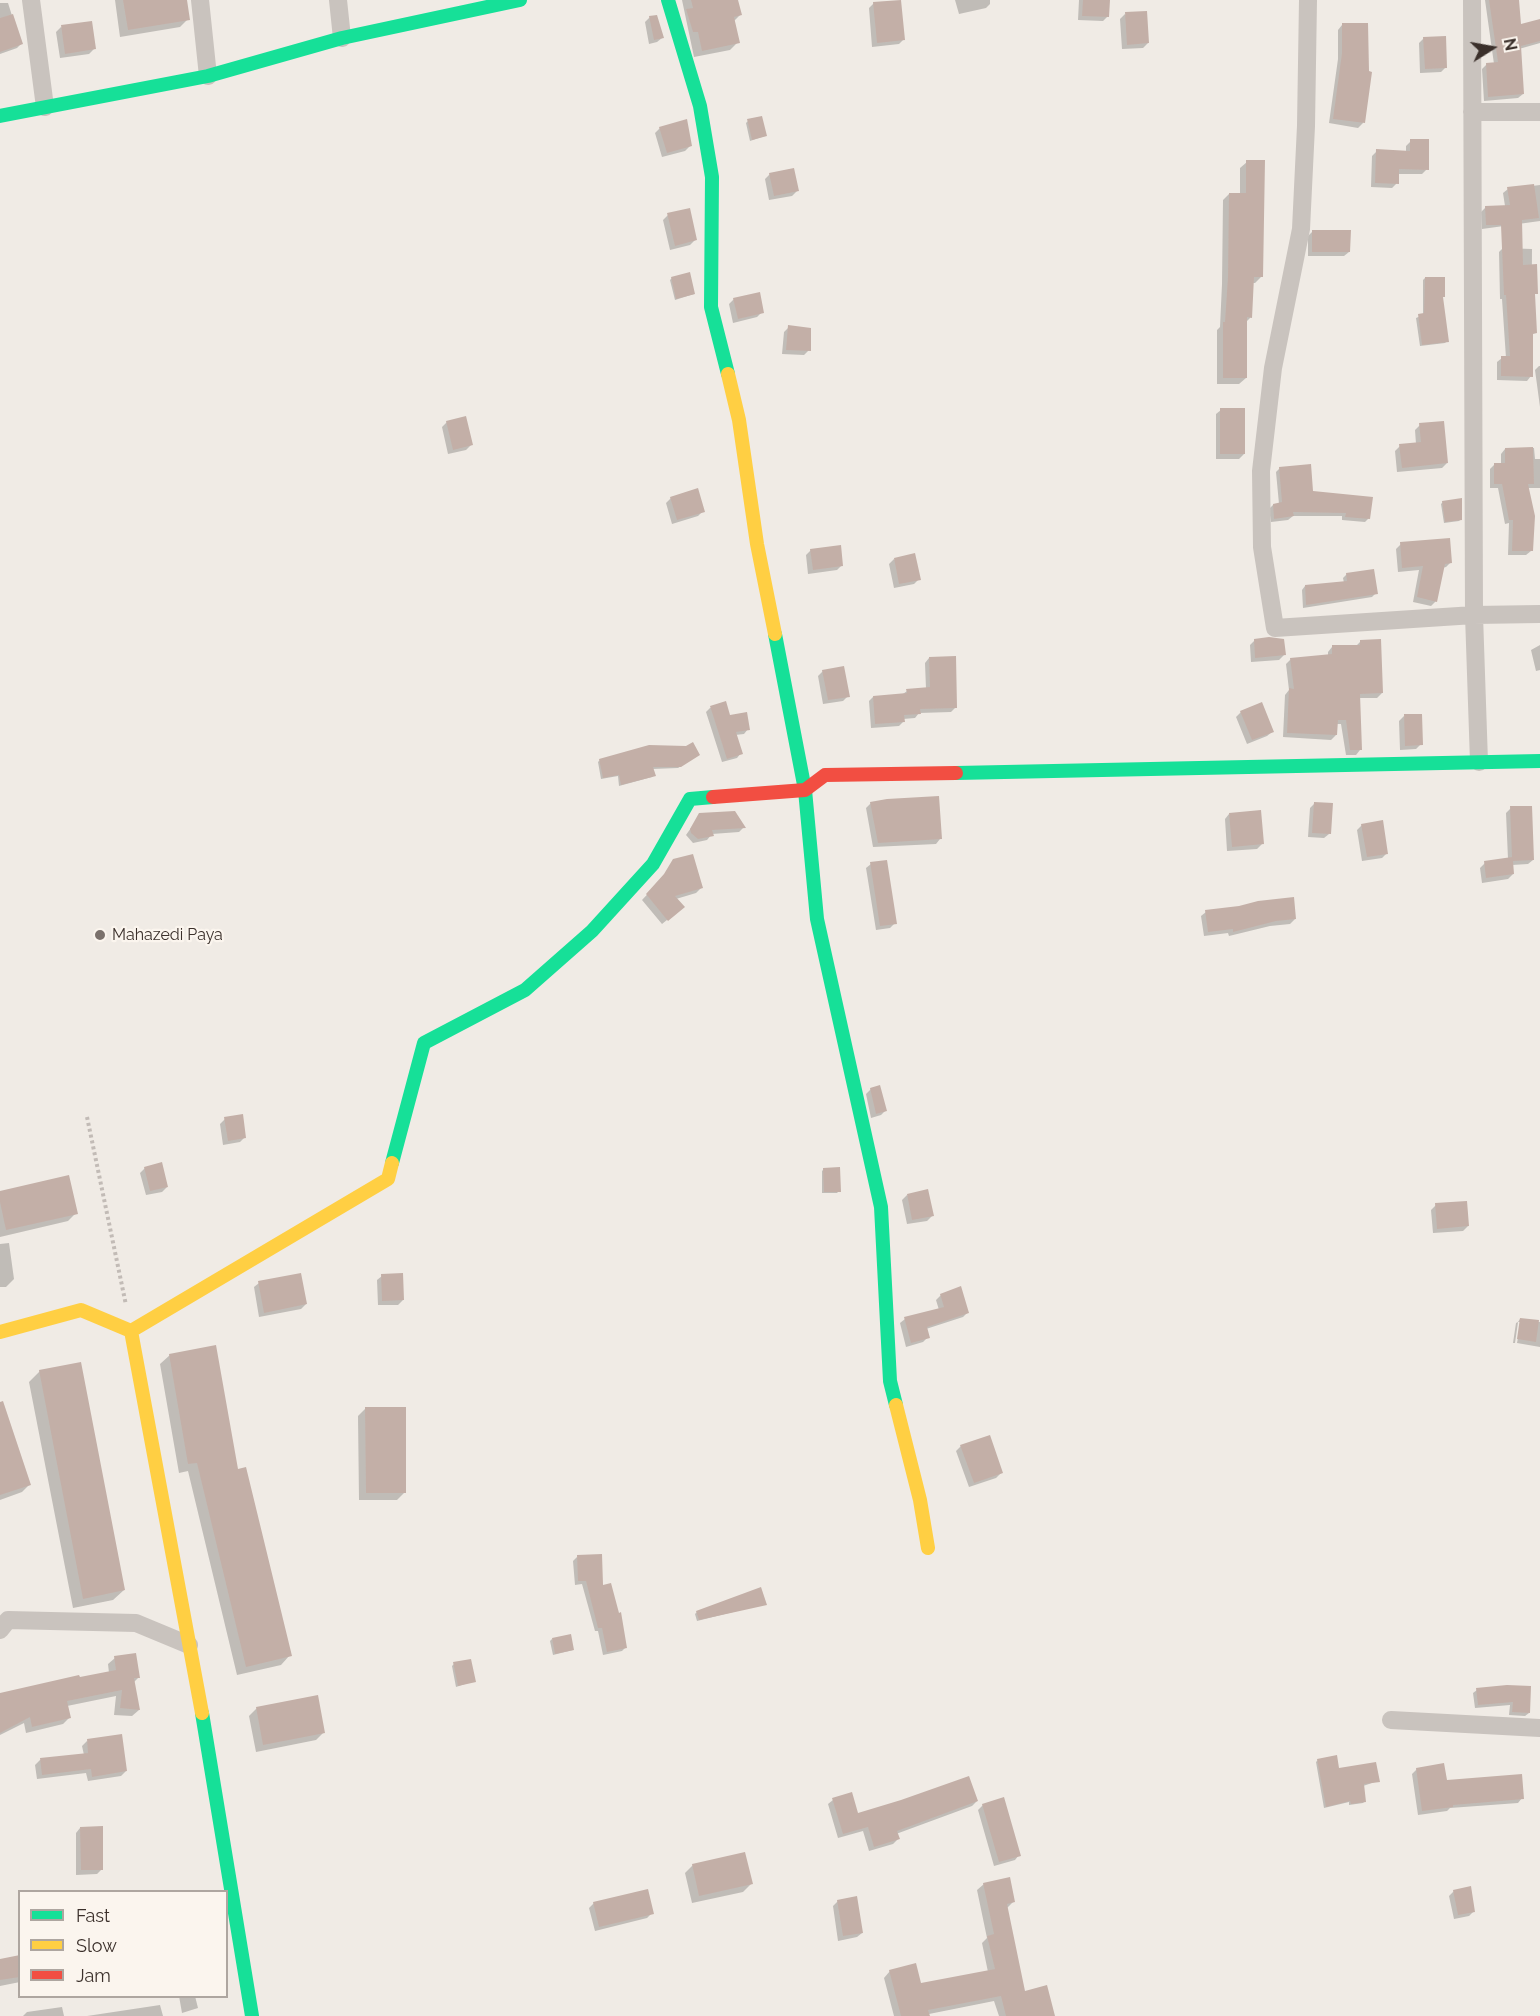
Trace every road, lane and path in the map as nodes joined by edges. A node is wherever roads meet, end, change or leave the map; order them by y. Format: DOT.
graph roads {
  1 [pos="31,0"];
  2 [pos="200,0"];
  3 [pos="338,0"];
  4 [pos="520,0"];
  5 [pos="668,0"];
  6 [pos="1308,0"];
  7 [pos="1472,0"];
  8 [pos="342,39"];
  9 [pos="208,76"];
  10 [pos="45,107"];
  11 [pos="1472,112"];
  12 [pos="1540,112"];
  13 [pos="0,116"];
  14 [pos="1540,614"];
  15 [pos="1474,615"];
  16 [pos="1540,761"];
  17 [pos="1479,762"];
  18 [pos="805,790"];
  19 [pos="87,1117"];
  20 [pos="131,1331"];
  21 [pos="0,1332"];
  22 [pos="928,1548"];
  23 [pos="0,1630"];
  24 [pos="189,1645"];
  25 [pos="1391,1720"];
  26 [pos="1540,1728"];
  27 [pos="252,2016"];
  1 -- 10 [label="street"];
  2 -- 9 [label="street"];
  3 -- 8 [label="street"];
  4 -- 8 [label="street"];
  5 -- 18 [label="street"];
  6 -- 15 [label="street"];
  7 -- 11 [label="street"];
  8 -- 9 [label="street"];
  9 -- 10 [label="street"];
  10 -- 13 [label="street"];
  11 -- 12 [label="street"];
  11 -- 15 [label="street"];
  14 -- 15 [label="street"];
  15 -- 17 [label="street"];
  16 -- 17 [label="street"];
  17 -- 18 [label="street"];
  18 -- 20 [label="street"];
  18 -- 22 [label="street"];
  19 -- 20 [label="path"];
  20 -- 21 [label="street"];
  20 -- 24 [label="street"];
  23 -- 24 [label="street"];
  24 -- 27 [label="street"];
  25 -- 26 [label="street"];
}
